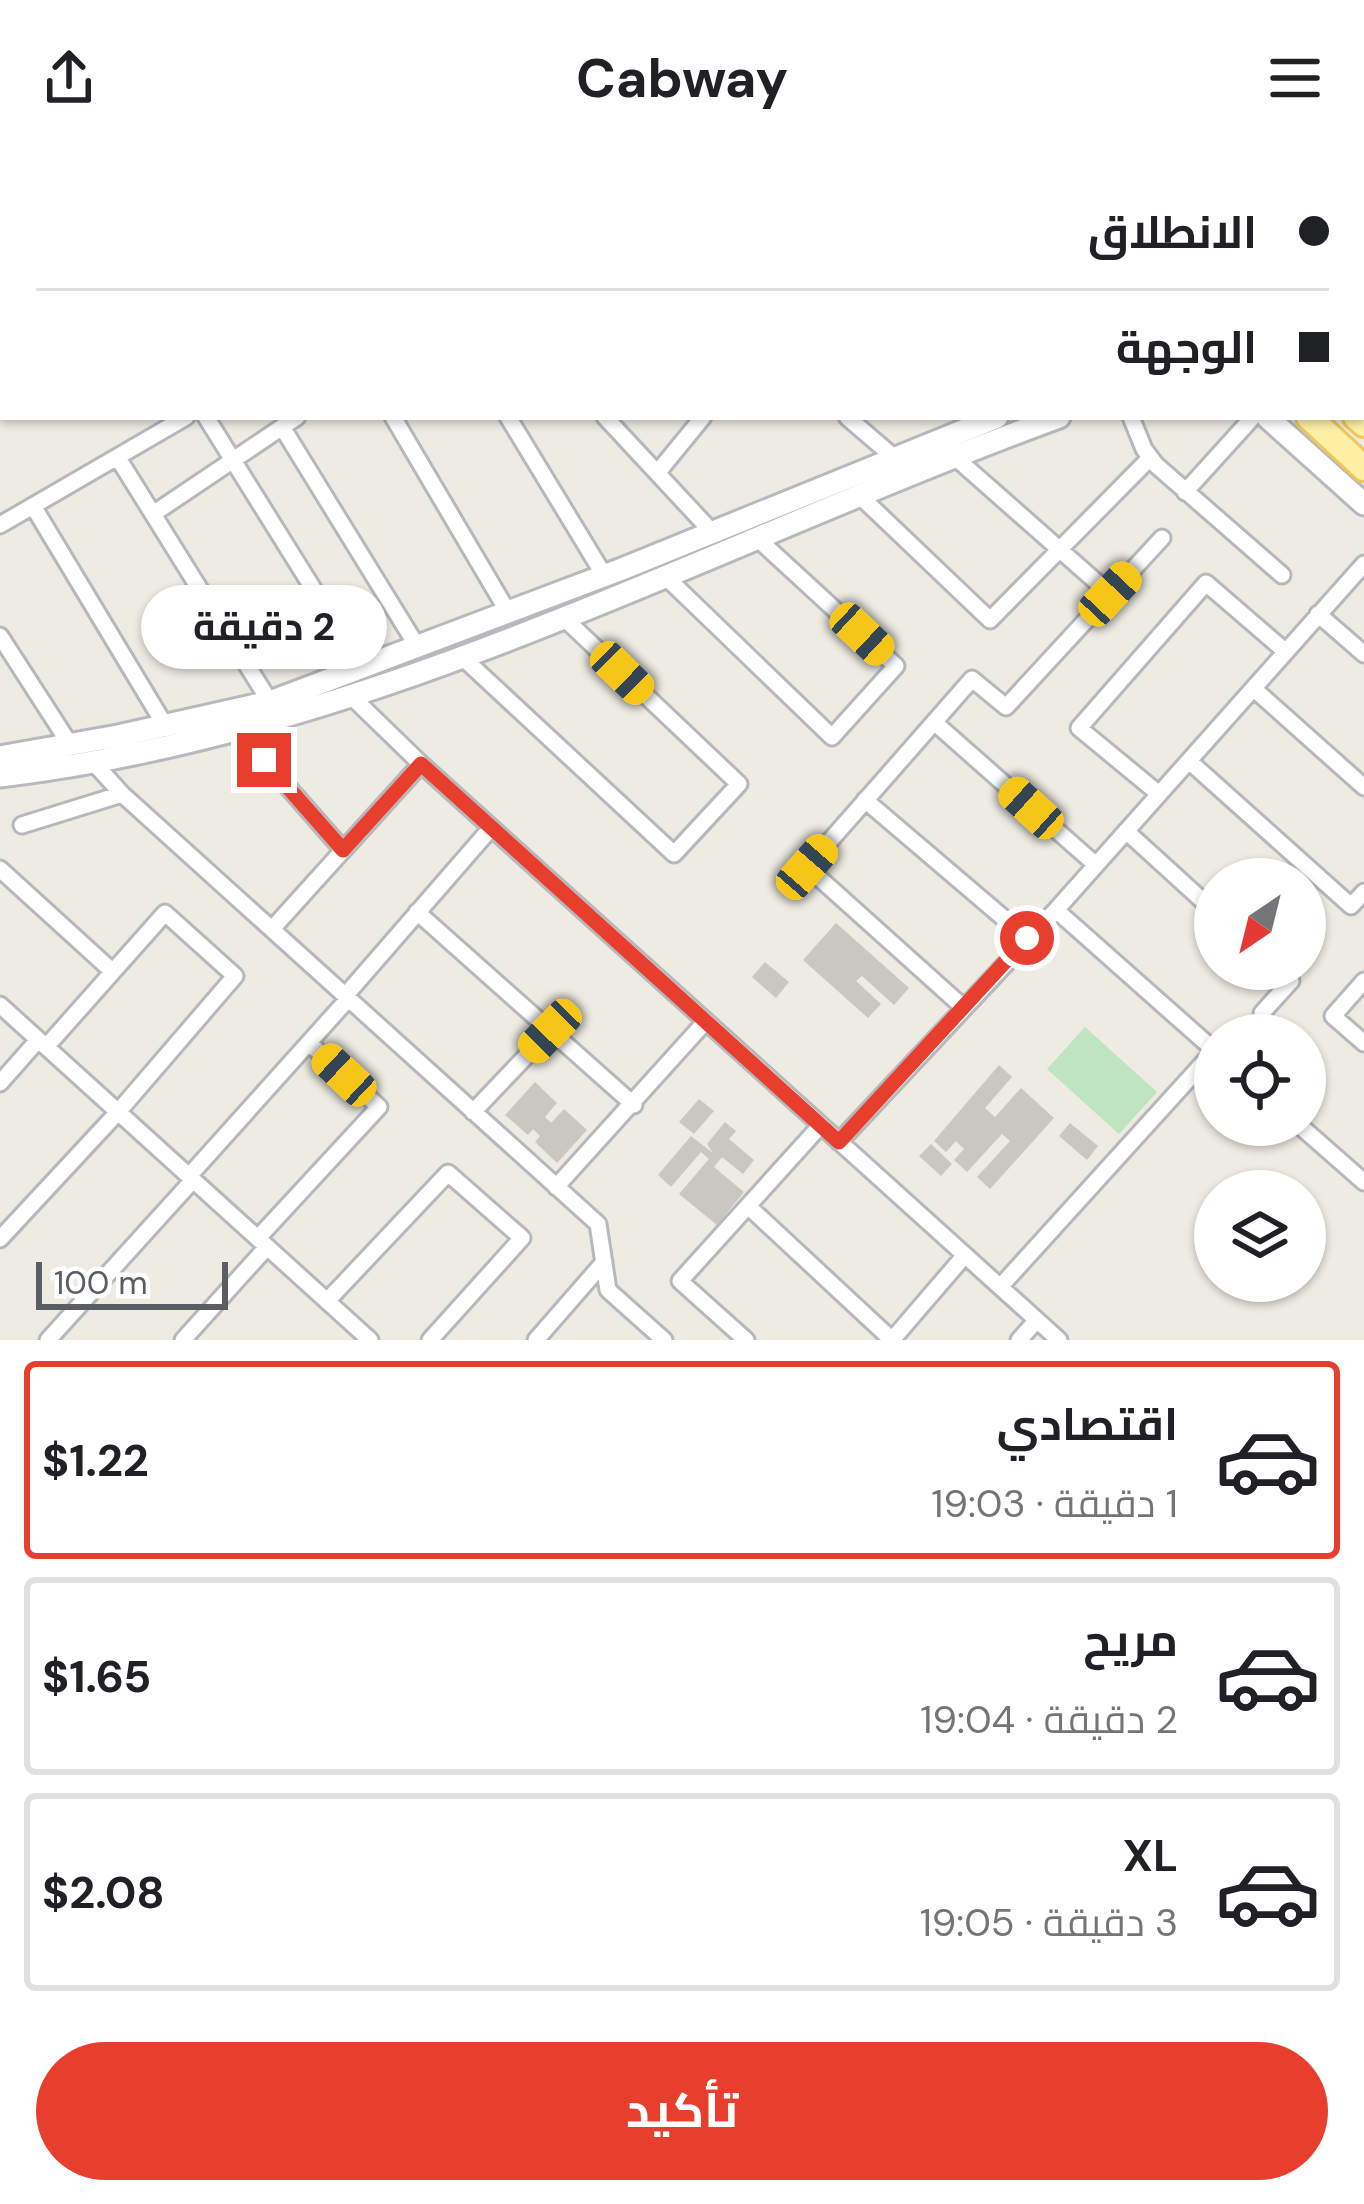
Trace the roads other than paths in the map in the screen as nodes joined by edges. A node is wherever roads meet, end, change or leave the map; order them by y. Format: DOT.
graph roads {
  1 [pos="181,420"];
  2 [pos="208,420"];
  3 [pos="395,420"];
  4 [pos="510,420"];
  5 [pos="608,420"];
  6 [pos="701,420"];
  7 [pos="850,420"];
  8 [pos="987,420"];
  9 [pos="1052,420"];
  10 [pos="1132,420"];
  11 [pos="1250,420"];
  12 [pos="1270,420"];
  13 [pos="1312,420"];
  14 [pos="290,422"];
  15 [pos="118,458"];
  16 [pos="1150,458"];
  17 [pos="957,459"];
  18 [pos="897,460"];
  19 [pos="234,461"];
  20 [pos="1364,468"];
  21 [pos="658,472"];
  22 [pos="1185,492"];
  23 [pos="861,497"];
  24 [pos="1364,504"];
  25 [pos="33,506"];
  26 [pos="152,514"];
  27 [pos="0,525"];
  28 [pos="713,533"];
  29 [pos="1162,538"];
  30 [pos="759,540"];
  31 [pos="1058,549"];
  32 [pos="1364,564"];
  33 [pos="613,572"];
  34 [pos="1282,575"];
  35 [pos="668,578"];
  36 [pos="631,591"];
  37 [pos="1110,594"];
  38 [pos="508,612"];
  39 [pos="1318,614"];
  40 [pos="564,618"];
  41 [pos="0,636"];
  42 [pos="417,646"];
  43 [pos="1286,652"];
  44 [pos="1364,654"];
  45 [pos="461,656"];
  46 [pos="362,667"];
  47 [pos="1254,689"];
  48 [pos="351,696"];
  49 [pos="270,702"];
  50 [pos="934,722"];
  51 [pos="166,727"];
  52 [pos="238,730"];
  53 [pos="71,746"];
  54 [pos="0,757"];
  55 [pos="1189,761"];
  56 [pos="94,763"];
  57 [pos="421,764"];
  58 [pos="0,776"];
  59 [pos="1364,787"];
  60 [pos="122,794"];
  61 [pos="1159,794"];
  62 [pos="866,800"];
  63 [pos="22,825"];
  64 [pos="491,828"];
  65 [pos="1126,831"];
  66 [pos="343,850"];
  67 [pos="1096,865"];
  68 [pos="0,868"];
  69 [pos="1364,892"];
  70 [pos="1194,893"];
  71 [pos="1056,910"];
  72 [pos="417,912"];
  73 [pos="272,929"];
  74 [pos="1027,938"];
  75 [pos="112,971"];
  76 [pos="1364,981"];
  77 [pos="1283,990"];
  78 [pos="347,997"];
  79 [pos="0,1005"];
  80 [pos="964,1009"];
  81 [pos="1262,1013"];
  82 [pos="706,1021"];
  83 [pos="550,1031"];
  84 [pos="1194,1032"];
  85 [pos="42,1043"];
  86 [pos="309,1043"];
  87 [pos="1364,1043"];
  88 [pos="1194,1073"];
  89 [pos="0,1083"];
  90 [pos="634,1105"];
  91 [pos="118,1112"];
  92 [pos="473,1112"];
  93 [pos="821,1125"];
  94 [pos="839,1142"];
  95 [pos="1323,1146"];
  96 [pos="191,1178"];
  97 [pos="1364,1182"];
  98 [pos="556,1187"];
  99 [pos="748,1205"];
  100 [pos="0,1239"];
  101 [pos="262,1242"];
  102 [pos="965,1256"];
  103 [pos="604,1262"];
  104 [pos="1000,1287"];
  105 [pos="327,1300"];
  106 [pos="1037,1320"];
  107 [pos="646,1323"];
  108 [pos="193,1336"];
  109 [pos="48,1340"];
  110 [pos="370,1340"];
  111 [pos="430,1340"];
  112 [pos="536,1340"];
  113 [pos="631,1340"];
  114 [pos="664,1340"];
  115 [pos="746,1340"];
  116 [pos="1019,1340"];
  117 [pos="1059,1340"];
  1 -- 15 [label="street"];
  2 -- 19 [label="street"];
  3 -- 38 [label="street"];
  4 -- 33 [label="street"];
  5 -- 21 [label="street"];
  6 -- 21 [label="street"];
  7 -- 18 [label="street"];
  8 -- 18 [label="main road"];
  9 -- 17 [label="main road"];
  10 -- 16 [label="street"];
  11 -- 22 [label="street"];
  12 -- 24 [label="main road"];
  13 -- 20 [label="main road"];
  14 -- 19 [label="street"];
  14 -- 42 [label="street"];
  15 -- 25 [label="street"];
  15 -- 26 [label="street"];
  16 -- 22 [label="street"];
  16 -- 31 [label="street"];
  17 -- 23 [label="main road"];
  17 -- 31 [label="street"];
  18 -- 28 [label="main road"];
  19 -- 26 [label="street"];
  19 -- 46 [label="street"];
  21 -- 28 [label="street"];
  22 -- 34 [label="street"];
  23 -- 30 [label="main road"];
  23 -- 31 [label="street"];
  25 -- 27 [label="street"];
  25 -- 51 [label="street"];
  26 -- 49 [label="street"];
  28 -- 33 [label="main road"];
  29 -- 37 [label="street"];
  30 -- 35 [label="main road"];
  30 -- 35 [label="street"];
  31 -- 37 [label="street"];
  32 -- 39 [label="street"];
  33 -- 36 [label="main road"];
  33 -- 38 [label="main road"];
  35 -- 36 [label="main road"];
  36 -- 40 [label="main road"];
  37 -- 50 [label="street"];
  38 -- 42 [label="main road"];
  39 -- 43 [label="street"];
  39 -- 44 [label="street"];
  40 -- 45 [label="main road"];
  40 -- 45 [label="street"];
  41 -- 53 [label="street"];
  42 -- 46 [label="main road"];
  43 -- 47 [label="street"];
  43 -- 61 [label="street"];
  45 -- 48 [label="main road"];
  46 -- 49 [label="main road"];
  47 -- 55 [label="street"];
  47 -- 59 [label="street"];
  48 -- 52 [label="main road"];
  48 -- 57 [label="street"];
  49 -- 51 [label="main road"];
  50 -- 62 [label="street"];
  50 -- 67 [label="street"];
  51 -- 53 [label="main road"];
  52 -- 56 [label="main road"];
  52 -- 66 [label="street"];
  53 -- 54 [label="main road"];
  55 -- 61 [label="street"];
  55 -- 69 [label="street"];
  56 -- 58 [label="main road"];
  56 -- 60 [label="street"];
  57 -- 64 [label="street"];
  57 -- 66 [label="street"];
  60 -- 63 [label="street"];
  60 -- 73 [label="street"];
  61 -- 65 [label="street"];
  62 -- 74 [label="street"];
  62 -- 80 [label="street"];
  64 -- 72 [label="street"];
  64 -- 82 [label="street"];
  65 -- 67 [label="street"];
  65 -- 70 [label="street"];
  66 -- 73 [label="street"];
  67 -- 71 [label="street"];
  68 -- 75 [label="street"];
  71 -- 74 [label="street"];
  71 -- 84 [label="street"];
  72 -- 78 [label="street"];
  72 -- 83 [label="street"];
  73 -- 78 [label="street"];
  74 -- 80 [label="street"];
  75 -- 85 [label="street"];
  75 -- 91 [label="street"];
  76 -- 87 [label="street"];
  77 -- 81 [label="street"];
  78 -- 86 [label="street"];
  78 -- 92 [label="street"];
  79 -- 85 [label="street"];
  80 -- 94 [label="street"];
  82 -- 90 [label="street"];
  82 -- 93 [label="street"];
  83 -- 90 [label="street"];
  83 -- 92 [label="street"];
  85 -- 89 [label="street"];
  85 -- 91 [label="street"];
  86 -- 96 [label="street"];
  86 -- 101 [label="street"];
  88 -- 104 [label="street"];
  90 -- 98 [label="street"];
  91 -- 96 [label="street"];
  91 -- 100 [label="street"];
  92 -- 98 [label="street"];
  93 -- 94 [label="street"];
  93 -- 99 [label="street"];
  94 -- 102 [label="street"];
  95 -- 97 [label="street"];
  96 -- 101 [label="street"];
  96 -- 109 [label="street"];
  98 -- 103 [label="street"];
  99 -- 102 [label="street"];
  99 -- 115 [label="street"];
  101 -- 105 [label="street"];
  101 -- 108 [label="street"];
  102 -- 104 [label="street"];
  103 -- 107 [label="street"];
  103 -- 112 [label="street"];
  104 -- 106 [label="street"];
  105 -- 110 [label="street"];
  105 -- 111 [label="street"];
  106 -- 116 [label="street"];
  106 -- 117 [label="street"];
  107 -- 113 [label="street"];
  107 -- 114 [label="street"];
}
